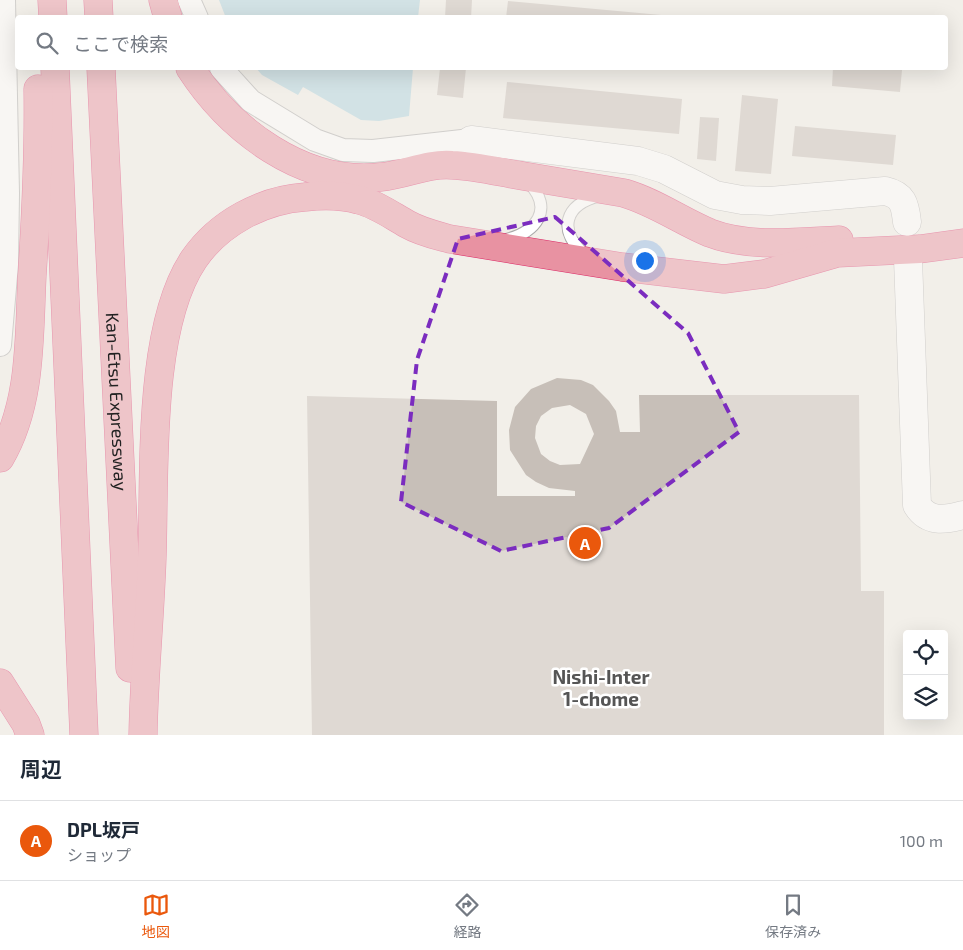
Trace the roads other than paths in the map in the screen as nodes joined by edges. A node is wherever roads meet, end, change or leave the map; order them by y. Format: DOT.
graph roads {
  1 [pos="4,0"];
  2 [pos="37,0"];
  3 [pos="52,0"];
  4 [pos="98,0"];
  5 [pos="163,0"];
  6 [pos="189,0"];
  7 [pos="37,15"];
  8 [pos="53,15"];
  9 [pos="99,15"];
  10 [pos="167,15"];
  11 [pos="196,15"];
  12 [pos="38,70"];
  13 [pos="55,70"];
  14 [pos="101,70"];
  15 [pos="192,70"];
  16 [pos="224,70"];
  17 [pos="471,140"];
  18 [pos="521,176"];
  19 [pos="624,193"];
  20 [pos="907,222"];
  21 [pos="963,242"];
  22 [pos="487,244"];
  23 [pos="908,259"];
  24 [pos="593,262"];
  25 [pos="0,345"];
  26 [pos="0,458"];
  27 [pos="963,516"];
  28 [pos="0,683"];
  29 [pos="30,735"];
  30 [pos="84,735"];
  31 [pos="133,735"];
  32 [pos="143,735"];
  1 -- 25 [label="street"];
  2 -- 7 [label="highway"];
  3 -- 8 [label="highway"];
  4 -- 9 [label="highway"];
  5 -- 10 [label="highway"];
  6 -- 11 [label="street"];
  12 -- 26 [label="highway"];
  13 -- 30 [label="highway"];
  14 -- 31 [label="highway, Kan-Etsu Expressway"];
  15 -- 18 [label="highway"];
  16 -- 17 [label="street"];
  17 -- 20 [label="street"];
  18 -- 19 [label="highway"];
  18 -- 22 [label="lane"];
  19 -- 21 [label="highway"];
  19 -- 24 [label="lane"];
  21 -- 24 [label="highway"];
  22 -- 24 [label="highway"];
  22 -- 32 [label="highway"];
  23 -- 27 [label="street"];
  28 -- 29 [label="highway"];
}
